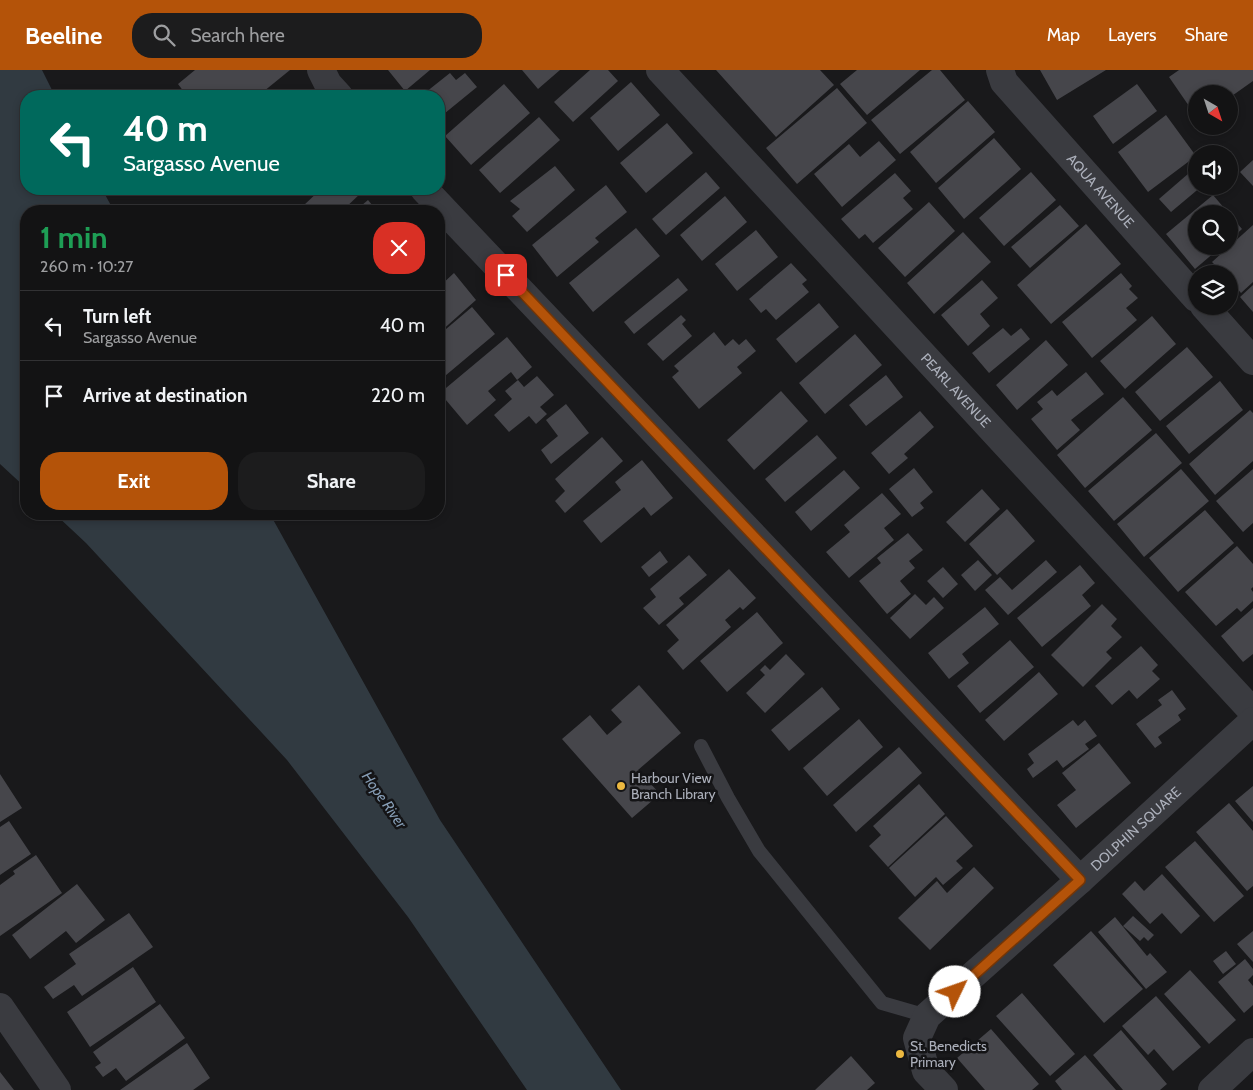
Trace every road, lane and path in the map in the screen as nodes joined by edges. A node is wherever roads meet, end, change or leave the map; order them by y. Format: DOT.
graph roads {
  1 [pos="321,70"];
  2 [pos="660,70"];
  3 [pos="999,74"];
  4 [pos="334,90"];
  5 [pos="430,195"];
  6 [pos="439,205"];
  7 [pos="445,211"];
  8 [pos="1188,289"];
  9 [pos="1212,315"];
  10 [pos="1253,361"];
  11 [pos="1253,712"];
  12 [pos="1253,721"];
  13 [pos="702,746"];
  14 [pos="1080,880"];
  15 [pos="0,1007"];
  16 [pos="927,1016"];
  17 [pos="1250,1062"];
  18 [pos="935,1081"];
  19 [pos="57,1090"];
  20 [pos="1212,1090"];
  1 -- 4 [label="street"];
  2 -- 11 [label="street, PEARL AVENUE"];
  3 -- 8 [label="street, AQUA AVENUE"];
  5 -- 6 [label="street"];
  7 -- 14 [label="street"];
  9 -- 10 [label="street"];
  12 -- 14 [label="street, DOLPHIN SQUARE"];
  13 -- 16 [label="lane"];
  14 -- 16 [label="street, DOLPHIN SQUARE"];
  15 -- 19 [label="street"];
  16 -- 18 [label="street, DOLPHIN SQUARE"];
  17 -- 20 [label="street"];
}
